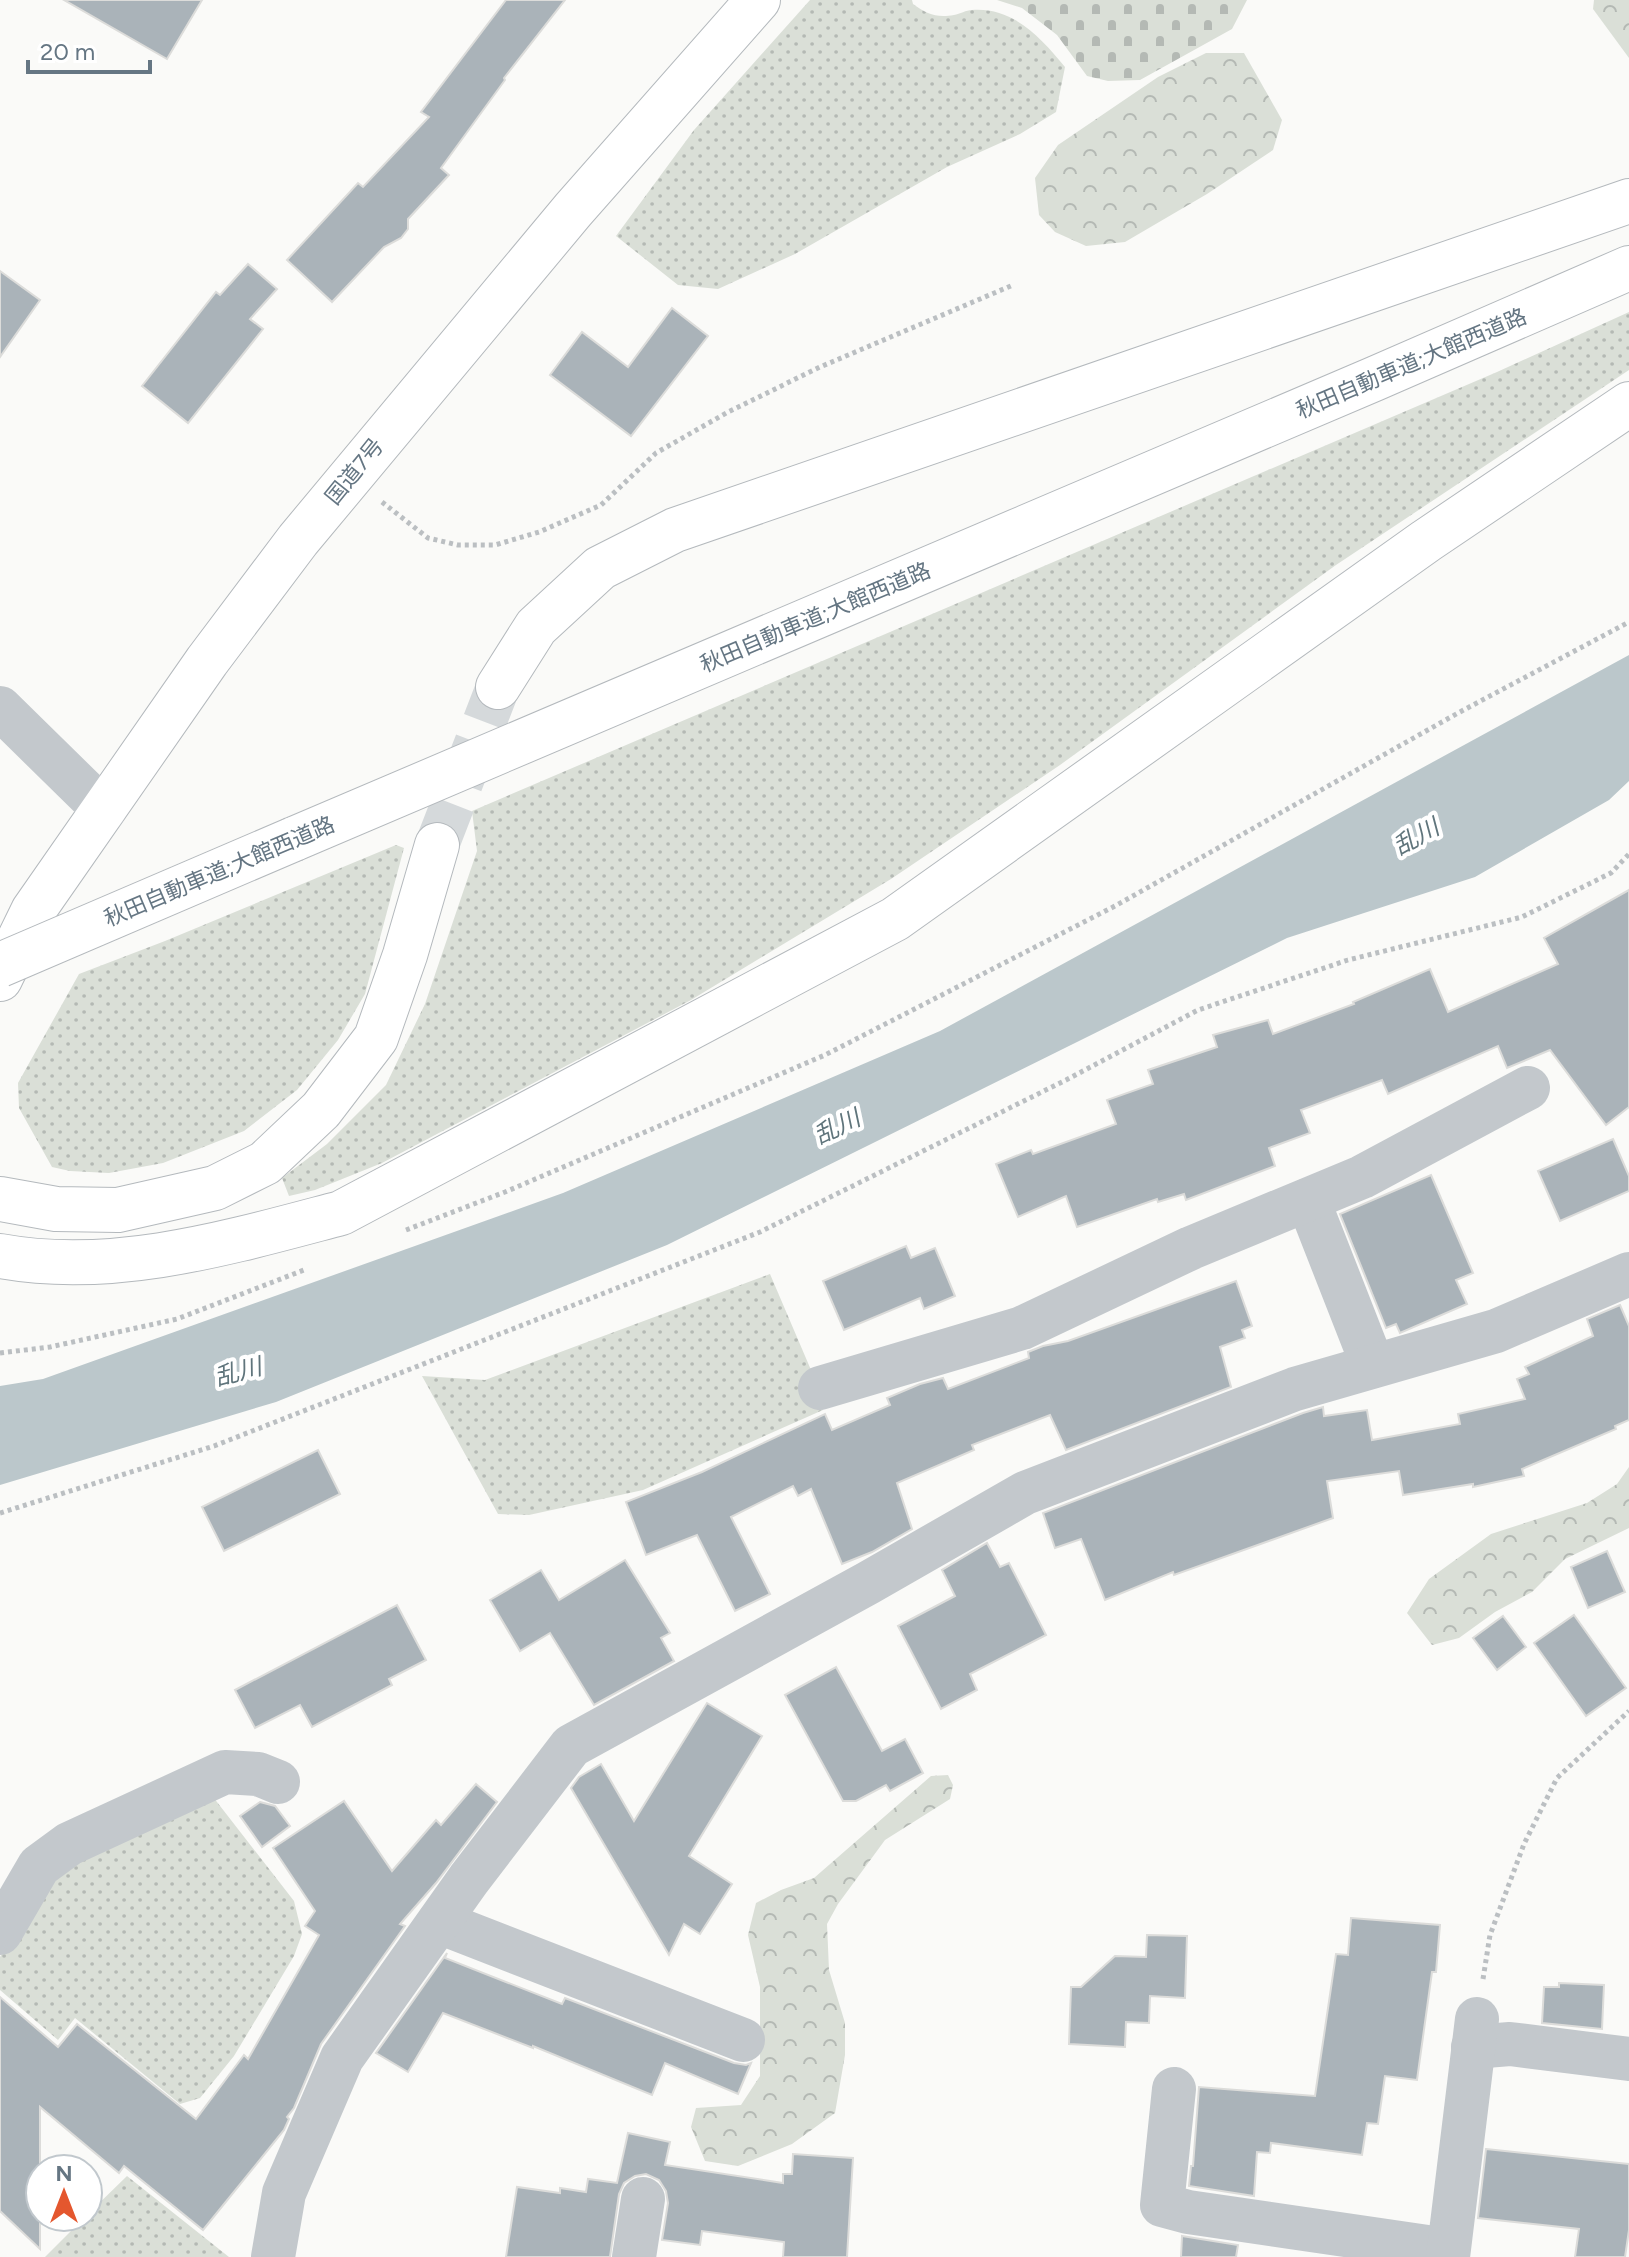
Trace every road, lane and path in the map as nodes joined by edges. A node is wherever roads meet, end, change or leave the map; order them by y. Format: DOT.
graph roads {
  1 [pos="758,0"];
  2 [pos="1629,201"];
  3 [pos="1629,268"];
  4 [pos="1013,285"];
  5 [pos="1629,404"];
  6 [pos="350,476"];
  7 [pos="1629,622"];
  8 [pos="498,687"];
  9 [pos="0,708"];
  10 [pos="104,810"];
  11 [pos="437,845"];
  12 [pos="1629,854"];
  13 [pos="0,965"];
  14 [pos="0,979"];
  15 [pos="1528,1088"];
  16 [pos="0,1199"];
  17 [pos="1308,1200"];
  18 [pos="401,1232"];
  19 [pos="0,1256"];
  20 [pos="312,1267"];
  21 [pos="1629,1274"];
  22 [pos="0,1353"];
  23 [pos="1373,1366"];
  24 [pos="820,1388"];
  25 [pos="0,1513"];
  26 [pos="1629,1711"];
  27 [pos="278,1782"];
  28 [pos="439,1922"];
  29 [pos="0,1933"];
  30 [pos="1475,2033"];
  31 [pos="743,2040"];
  32 [pos="1629,2059"];
  33 [pos="1174,2089"];
  34 [pos="643,2199"];
  35 [pos="1448,2254"];
  36 [pos="273,2257"];
  37 [pos="634,2257"];
  1 -- 6 [label="highway, 国道7号"];
  2 -- 8 [label="highway"];
  3 -- 13 [label="highway, 秋田自動車道;大館西道路, bridge"];
  4 -- 6 [label="path"];
  5 -- 19 [label="highway"];
  6 -- 10 [label="highway, 国道7号"];
  7 -- 18 [label="path"];
  9 -- 10 [label="street"];
  10 -- 14 [label="highway, 国道7号"];
  11 -- 16 [label="highway"];
  12 -- 25 [label="path"];
  15 -- 17 [label="street"];
  17 -- 23 [label="street"];
  17 -- 24 [label="street"];
  20 -- 22 [label="path"];
  21 -- 23 [label="street"];
  23 -- 28 [label="street"];
  26 -- 30 [label="path"];
  27 -- 29 [label="street"];
  28 -- 31 [label="street"];
  28 -- 36 [label="street"];
  30 -- 32 [label="street"];
  30 -- 35 [label="street"];
  33 -- 35 [label="street"];
  34 -- 37 [label="street"];
}
